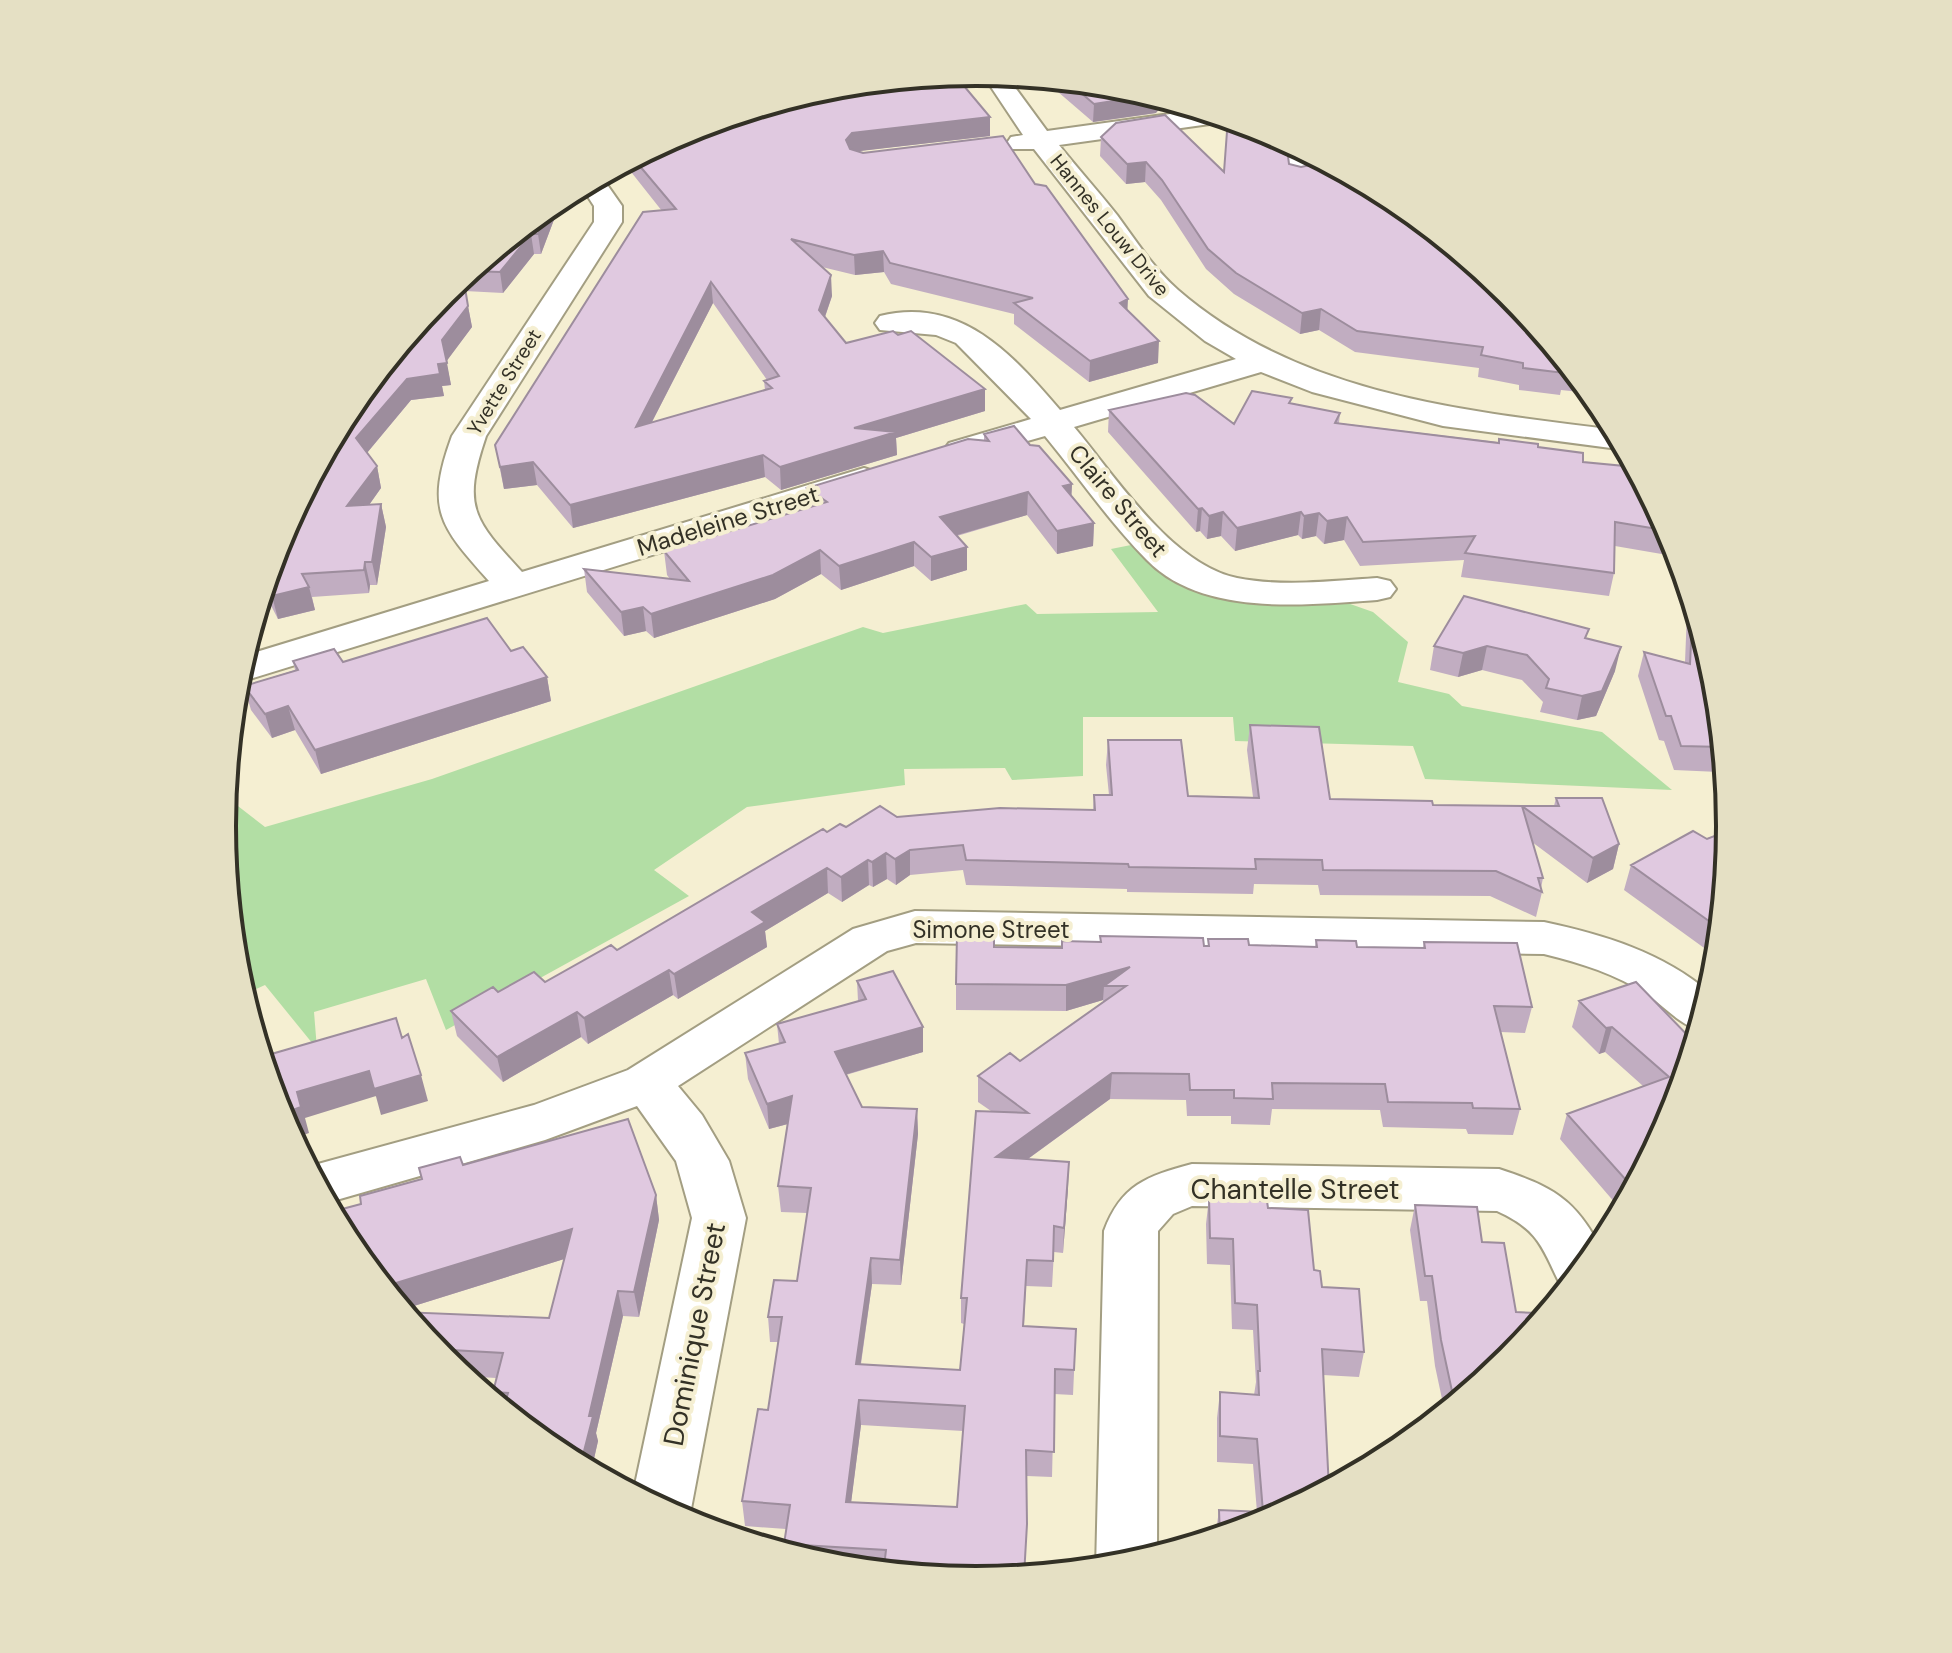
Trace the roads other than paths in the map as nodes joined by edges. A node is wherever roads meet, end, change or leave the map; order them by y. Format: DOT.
graph roads {
  1 [pos="1002,87"];
  2 [pos="1188,117"];
  3 [pos="1041,141"];
  4 [pos="996,146"];
  5 [pos="1301,160"];
  6 [pos="1300,176"];
  7 [pos="597,190"];
  8 [pos="891,323"];
  9 [pos="1263,361"];
  10 [pos="1052,422"];
  11 [pos="1607,439"];
  12 [pos="514,586"];
  13 [pos="1377,589"];
  14 [pos="254,665"];
  15 [pos="1694,1006"];
  16 [pos="646,1083"];
  17 [pos="327,1182"];
  18 [pos="1577,1258"];
  19 [pos="662,1497"];
  20 [pos="1126,1552"];
  1 -- 3 [label="street, Hannes Louw Drive"];
  2 -- 3 [label="street"];
  3 -- 4 [label="street"];
  3 -- 9 [label="street, Hannes Louw Drive"];
  5 -- 6 [label="street"];
  7 -- 12 [label="street, Yvette Street"];
  8 -- 10 [label="street, Claire Street"];
  9 -- 10 [label="street, Madeleine Street"];
  9 -- 11 [label="street, Hannes Louw Drive"];
  10 -- 12 [label="street, Madeleine Street"];
  10 -- 13 [label="street, Claire Street"];
  12 -- 14 [label="street, Madeleine Street"];
  15 -- 16 [label="street, Simone Street"];
  16 -- 17 [label="street, Simone Street"];
  16 -- 19 [label="street, Dominique Street"];
  18 -- 20 [label="street, Chantelle Street"];
}
